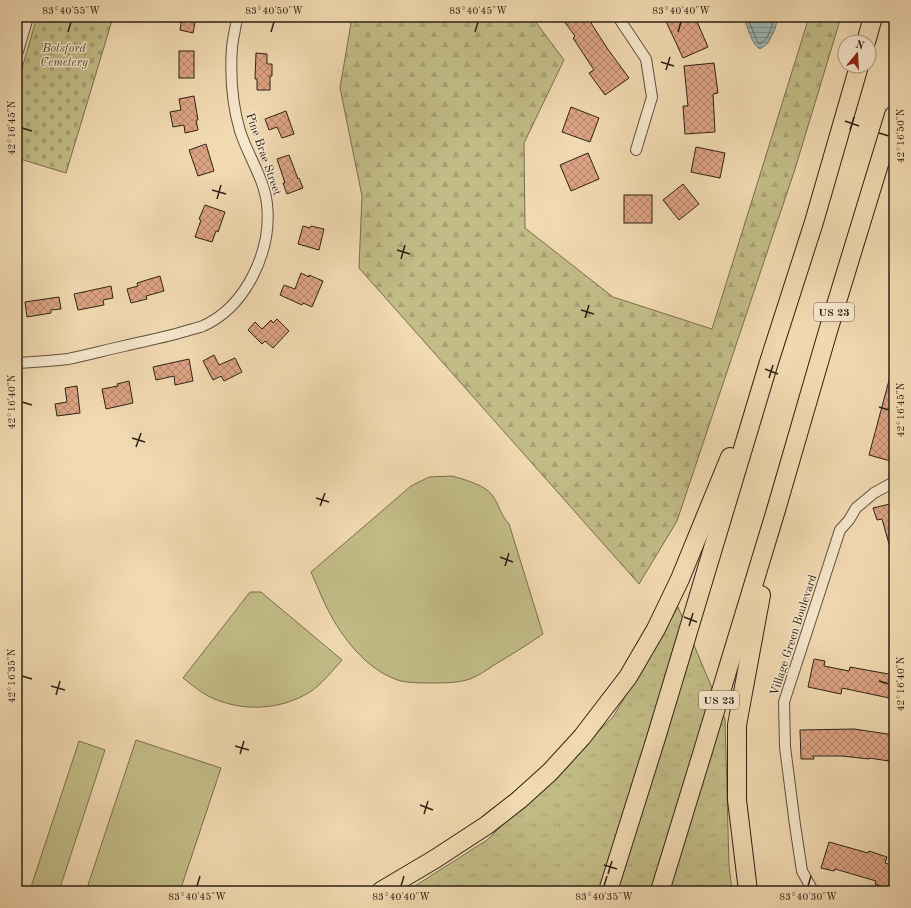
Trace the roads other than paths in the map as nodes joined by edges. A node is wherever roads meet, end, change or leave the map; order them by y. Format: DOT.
graph roads {
  1 [pos="27,17"];
  2 [pos="238,17"];
  3 [pos="618,17"];
  4 [pos="873,17"];
  5 [pos="868,34"];
  6 [pos="17,51"];
  7 [pos="857,74"];
  8 [pos="894,115"];
  9 [pos="636,150"];
  10 [pos="769,362"];
  11 [pos="17,363"];
  12 [pos="894,482"];
  13 [pos="776,510"];
  14 [pos="381,891"];
  15 [pos="608,891"];
  16 [pos="660,891"];
  17 [pos="748,891"];
  18 [pos="813,891"];
  1 -- 6 [label="street"];
  2 -- 11 [label="street, Pine Brae Street"];
  3 -- 9 [label="street"];
  4 -- 5 [label="highway"];
  7 -- 10 [label="highway"];
  8 -- 13 [label="highway, US 23"];
  10 -- 14 [label="highway"];
  10 -- 15 [label="highway"];
  12 -- 18 [label="street, Village Green Boulevard"];
  13 -- 16 [label="highway, US 23"];
  13 -- 17 [label="highway"];
}
